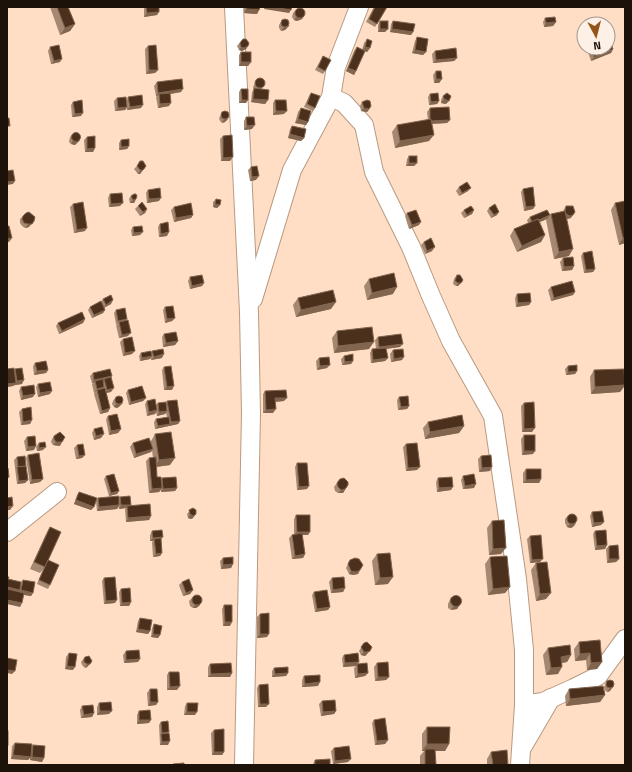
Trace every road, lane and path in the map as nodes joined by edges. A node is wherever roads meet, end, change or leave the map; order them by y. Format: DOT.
graph roads {
  1 [pos="234,7"];
  2 [pos="358,7"];
  3 [pos="331,97"];
  4 [pos="249,312"];
  5 [pos="57,492"];
  6 [pos="7,532"];
  7 [pos="625,639"];
  8 [pos="551,698"];
  9 [pos="524,705"];
  10 [pos="520,758"];
  11 [pos="244,765"];
  1 -- 4 [label="street"];
  2 -- 3 [label="street"];
  3 -- 4 [label="street"];
  3 -- 9 [label="street"];
  4 -- 11 [label="street"];
  5 -- 6 [label="street"];
  7 -- 8 [label="street"];
  8 -- 9 [label="street"];
  8 -- 10 [label="street"];
  9 -- 10 [label="street"];
}
